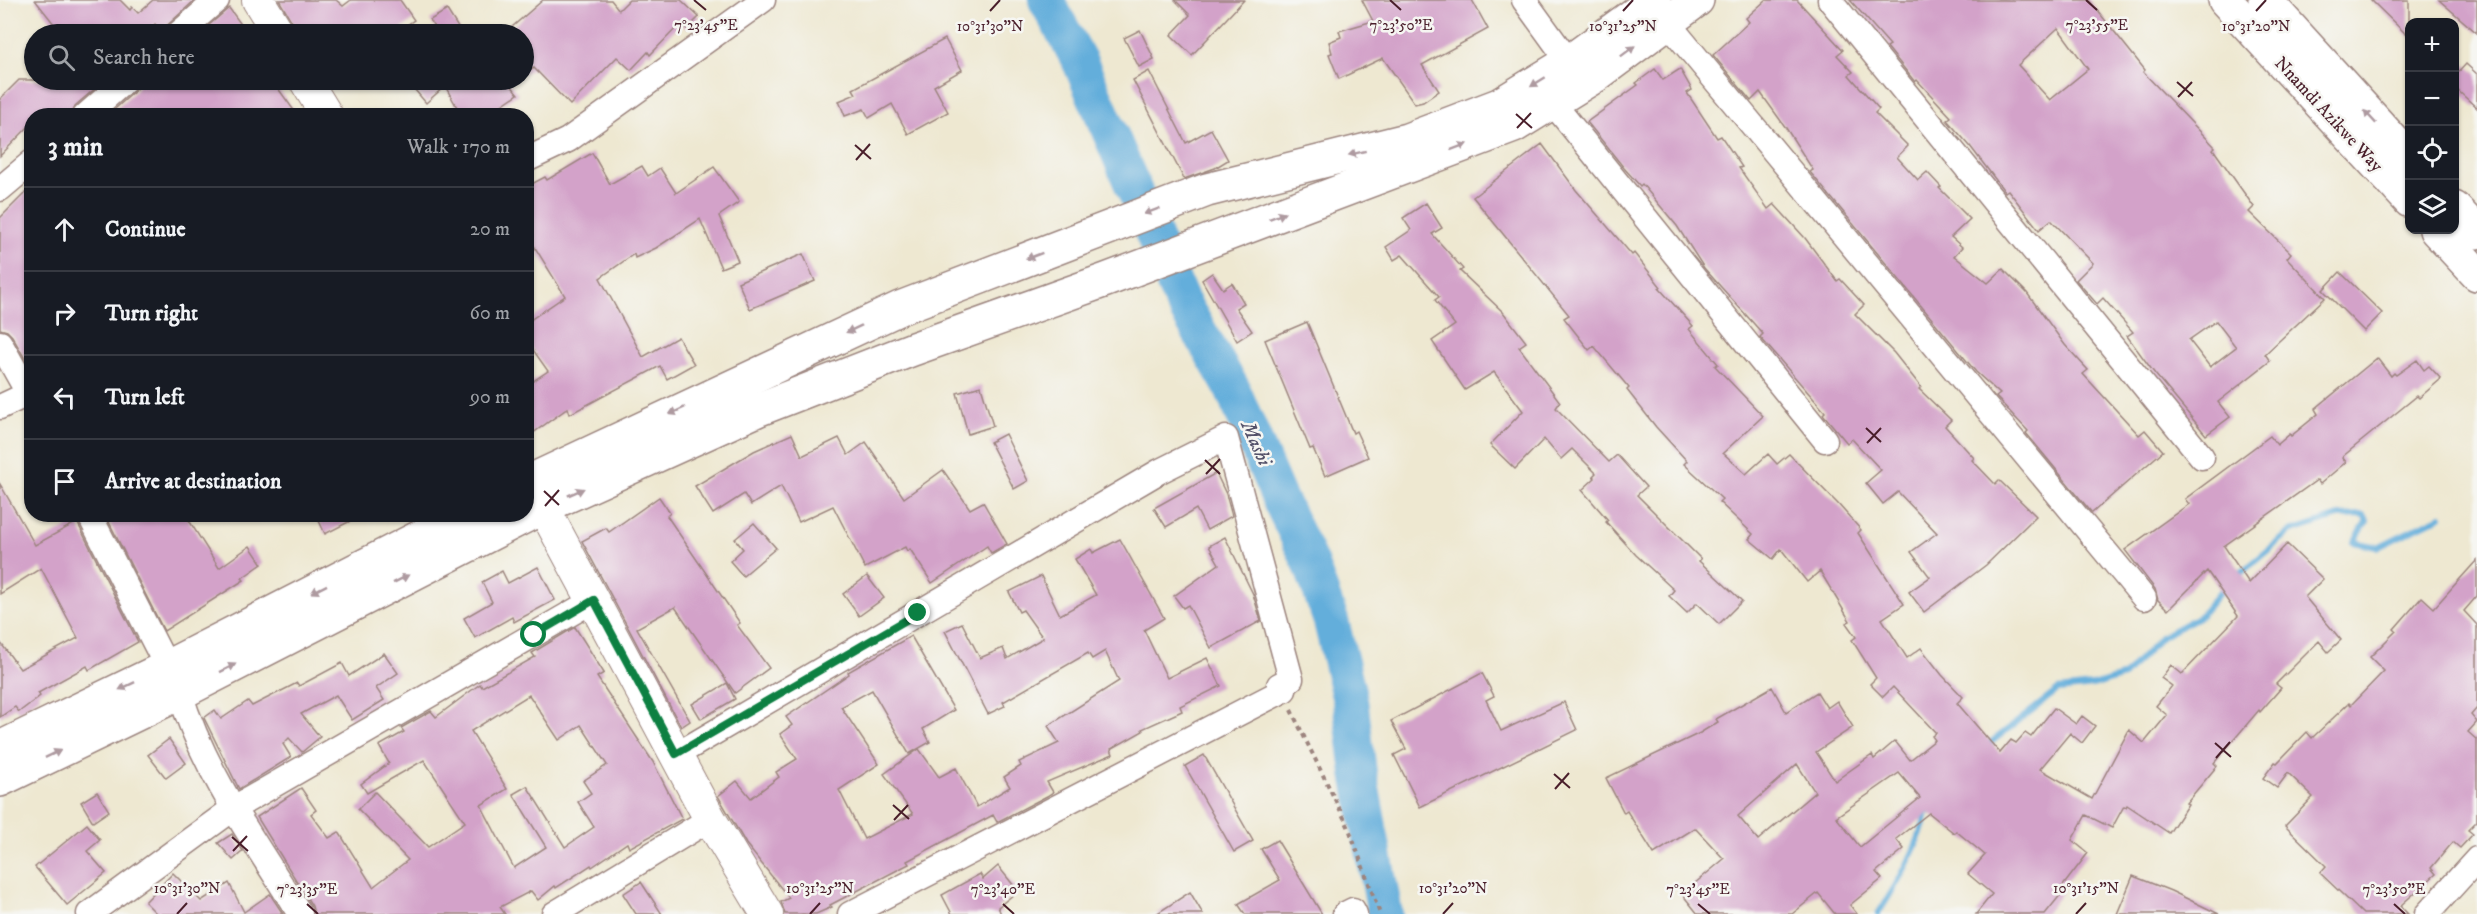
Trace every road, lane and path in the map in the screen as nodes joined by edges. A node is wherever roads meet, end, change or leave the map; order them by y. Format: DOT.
graph roads {
  1 [pos="217,0"];
  2 [pos="258,0"];
  3 [pos="762,0"];
  4 [pos="1524,0"];
  5 [pos="1697,0"];
  6 [pos="1830,0"];
  7 [pos="2225,0"];
  8 [pos="2265,0"];
  9 [pos="1661,11"];
  10 [pos="189,24"];
  11 [pos="273,24"];
  12 [pos="1569,62"];
  13 [pos="115,90"];
  14 [pos="311,90"];
  15 [pos="1552,102"];
  16 [pos="94,108"];
  17 [pos="322,108"];
  18 [pos="2405,155"];
  19 [pos="534,156"];
  20 [pos="24,169"];
  21 [pos="0,189"];
  22 [pos="2405,197"];
  23 [pos="2459,213"];
  24 [pos="2477,232"];
  25 [pos="2440,234"];
  26 [pos="2477,274"];
  27 [pos="0,343"];
  28 [pos="24,385"];
  29 [pos="24,397"];
  30 [pos="0,407"];
  31 [pos="1825,440"];
  32 [pos="2202,457"];
  33 [pos="534,485"];
  34 [pos="534,485"];
  35 [pos="534,490"];
  36 [pos="93,522"];
  37 [pos="451,522"];
  38 [pos="465,522"];
  39 [pos="2144,598"];
  40 [pos="594,600"];
  41 [pos="173,680"];
  42 [pos="1279,685"];
  43 [pos="0,748"];
  44 [pos="676,754"];
  45 [pos="0,780"];
  46 [pos="234,808"];
  47 [pos="710,819"];
  48 [pos="2477,859"];
  49 [pos="89,914"];
  50 [pos="300,914"];
  51 [pos="554,914"];
  52 [pos="767,914"];
  53 [pos="850,914"];
  54 [pos="1345,914"];
  55 [pos="1355,914"];
  56 [pos="1380,914"];
  57 [pos="2427,914"];
  1 -- 10 [label="street"];
  2 -- 11 [label="street"];
  3 -- 19 [label="street"];
  4 -- 12 [label="street"];
  5 -- 9 [label="main road"];
  6 -- 32 [label="street"];
  7 -- 22 [label="main road, Nnamdi Azikwe Way"];
  18 -- 8 [label="main road, Nnamdi Azikwe Way, one-way"];
  9 -- 12 [label="main road"];
  15 -- 9 [label="main road, one-way"];
  9 -- 39 [label="street"];
  12 -- 33 [label="main road, one-way"];
  13 -- 16 [label="street"];
  14 -- 17 [label="street"];
  15 -- 31 [label="street"];
  34 -- 15 [label="main road, one-way"];
  20 -- 21 [label="street"];
  23 -- 24 [label="main road"];
  25 -- 26 [label="main road"];
  27 -- 28 [label="street"];
  29 -- 30 [label="street"];
  35 -- 40 [label="street"];
  36 -- 41 [label="street"];
  37 -- 41 [label="main road, one-way"];
  41 -- 38 [label="main road, one-way"];
  40 -- 44 [label="street"];
  40 -- 46 [label="street"];
  41 -- 43 [label="main road, one-way"];
  45 -- 41 [label="main road, one-way"];
  41 -- 46 [label="street"];
  42 -- 44 [label="street"];
  42 -- 53 [label="street"];
  42 -- 56 [label="path"];
  44 -- 47 [label="street"];
  46 -- 49 [label="street"];
  46 -- 50 [label="street"];
  47 -- 51 [label="street"];
  47 -- 52 [label="street"];
  48 -- 57 [label="street"];
  54 -- 55 [label="street"];
}
